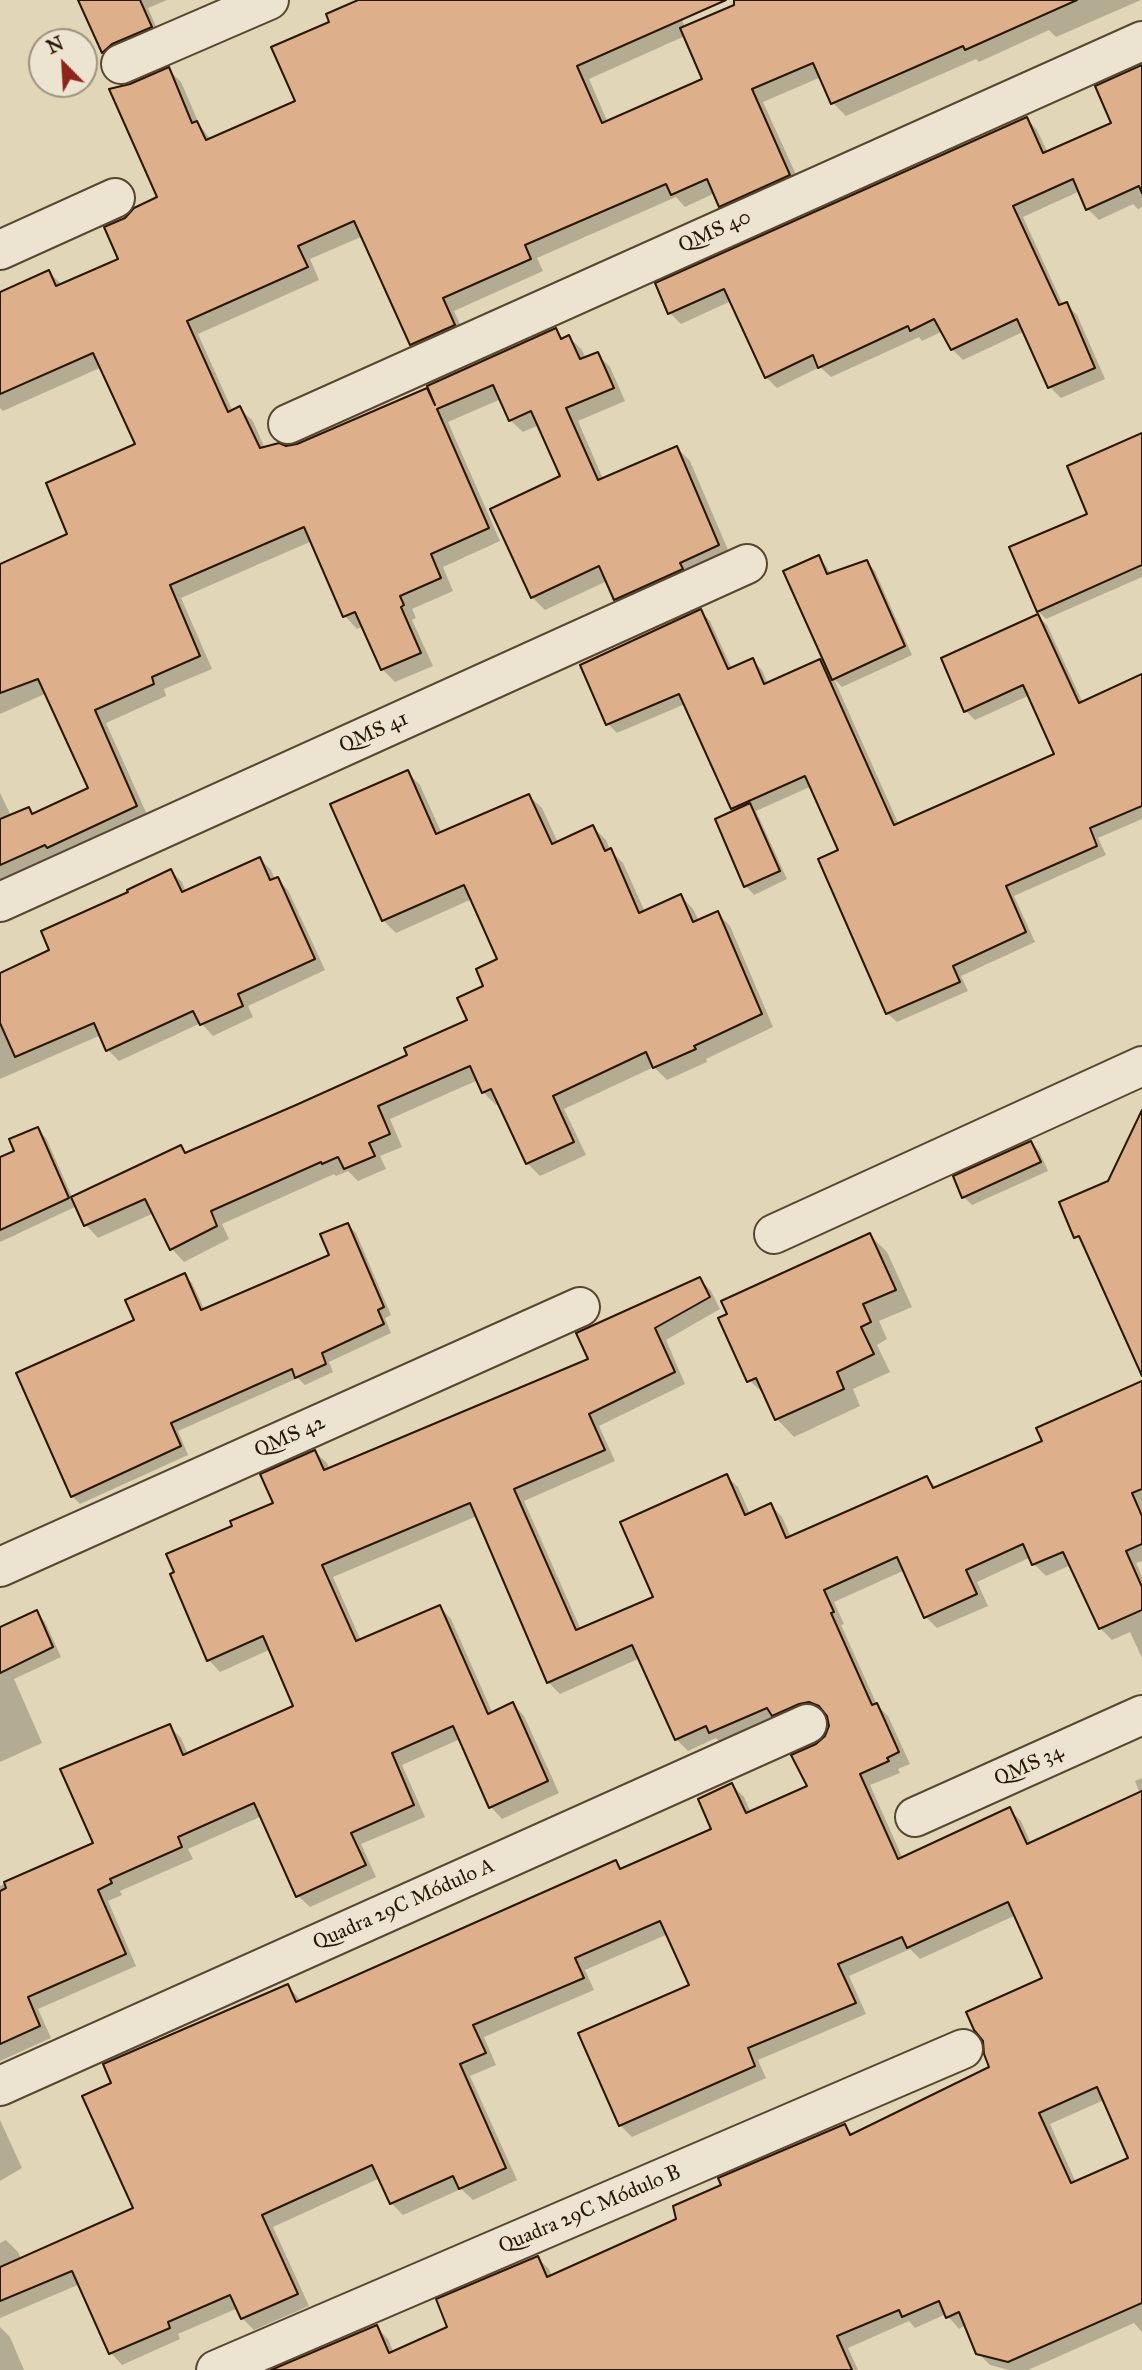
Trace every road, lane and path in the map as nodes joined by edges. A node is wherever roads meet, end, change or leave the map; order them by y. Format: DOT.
graph roads {
  1 [pos="269,0"];
  2 [pos="1142,41"];
  3 [pos="121,64"];
  4 [pos="115,198"];
  5 [pos="0,250"];
  6 [pos="288,424"];
  7 [pos="747,564"];
  8 [pos="0,902"];
  9 [pos="1142,1066"];
  10 [pos="774,1234"];
  11 [pos="580,1307"];
  12 [pos="0,1567"];
  13 [pos="1142,1716"];
  14 [pos="807,1724"];
  15 [pos="915,1817"];
  16 [pos="963,2049"];
  17 [pos="0,2086"];
  18 [pos="216,2370"];
  1 -- 3 [label="street"];
  2 -- 6 [label="street, QMS 40"];
  4 -- 5 [label="street"];
  7 -- 8 [label="street, QMS 41"];
  9 -- 10 [label="street"];
  11 -- 12 [label="street, QMS 42"];
  13 -- 15 [label="street, QMS 34"];
  14 -- 17 [label="street, Quadra 29C Módulo A"];
  16 -- 18 [label="street, Quadra 29C Módulo B"];
}
